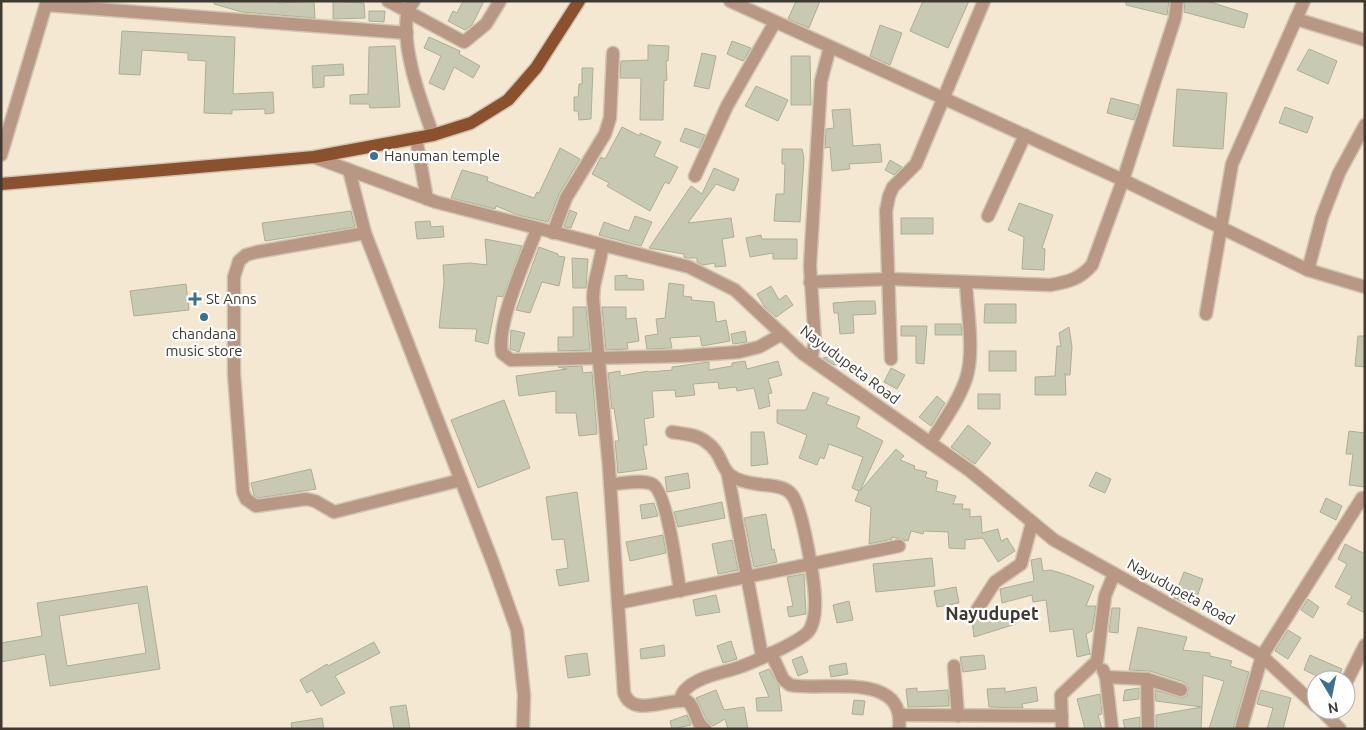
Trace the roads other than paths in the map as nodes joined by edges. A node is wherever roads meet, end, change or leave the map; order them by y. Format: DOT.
graph roads {
  1 [pos="388,1"];
  2 [pos="414,1"];
  3 [pos="500,1"];
  4 [pos="579,1"];
  5 [pos="730,1"];
  6 [pos="984,1"];
  7 [pos="1177,1"];
  8 [pos="1304,1"];
  9 [pos="47,3"];
  10 [pos="407,12"];
  11 [pos="1296,19"];
  12 [pos="775,22"];
  13 [pos="407,34"];
  14 [pos="1365,40"];
  15 [pos="830,47"];
  16 [pos="613,53"];
  17 [pos="943,98"];
  18 [pos="1365,125"];
  19 [pos="434,135"];
  20 [pos="1026,135"];
  21 [pos="416,138"];
  22 [pos="1,155"];
  23 [pos="314,157"];
  24 [pos="350,170"];
  25 [pos="695,176"];
  26 [pos="1124,180"];
  27 [pos="1,184"];
  28 [pos="427,199"];
  29 [pos="988,216"];
  30 [pos="1222,228"];
  31 [pos="538,229"];
  32 [pos="365,233"];
  33 [pos="553,233"];
  34 [pos="604,246"];
  35 [pos="1308,270"];
  36 [pos="890,278"];
  37 [pos="810,282"];
  38 [pos="966,282"];
  39 [pos="1365,287"];
  40 [pos="1206,314"];
  41 [pos="782,334"];
  42 [pos="599,357"];
  43 [pos="891,358"];
  44 [pos="810,359"];
  45 [pos="672,432"];
  46 [pos="930,443"];
  47 [pos="728,475"];
  48 [pos="461,480"];
  49 [pos="610,484"];
  50 [pos="1365,498"];
  51 [pos="1032,522"];
  52 [pos="899,546"];
  53 [pos="810,564"];
  54 [pos="1114,574"];
  55 [pos="747,577"];
  56 [pos="680,591"];
  57 [pos="618,603"];
  58 [pos="977,610"];
  59 [pos="1365,644"];
  60 [pos="766,655"];
  61 [pos="1262,656"];
  62 [pos="1097,661"];
  63 [pos="954,666"];
  64 [pos="1352,670"];
  65 [pos="1106,677"];
  66 [pos="1147,679"];
  67 [pos="1182,690"];
  68 [pos="1306,697"];
  69 [pos="681,700"];
  70 [pos="900,715"];
  71 [pos="958,716"];
  72 [pos="1062,722"];
  73 [pos="523,729"];
  74 [pos="705,729"];
  75 [pos="899,729"];
  76 [pos="1112,729"];
  77 [pos="1148,729"];
  78 [pos="1241,729"];
  1 -- 10 [label="street"];
  2 -- 10 [label="street"];
  3 -- 10 [label="street"];
  4 -- 19 [label="main road"];
  5 -- 12 [label="street"];
  6 -- 17 [label="street"];
  7 -- 26 [label="street"];
  8 -- 11 [label="street"];
  9 -- 13 [label="street"];
  9 -- 22 [label="street"];
  10 -- 13 [label="street"];
  11 -- 14 [label="street"];
  11 -- 30 [label="street"];
  12 -- 15 [label="street"];
  12 -- 25 [label="street"];
  13 -- 19 [label="street"];
  15 -- 17 [label="street"];
  15 -- 37 [label="street"];
  16 -- 33 [label="street"];
  17 -- 20 [label="street"];
  17 -- 36 [label="street"];
  18 -- 35 [label="street"];
  19 -- 21 [label="main road"];
  20 -- 26 [label="street"];
  20 -- 29 [label="street"];
  21 -- 23 [label="main road"];
  21 -- 28 [label="street"];
  23 -- 24 [label="street, Nayudupeta Road"];
  23 -- 27 [label="main road"];
  24 -- 28 [label="street, Nayudupeta Road"];
  24 -- 32 [label="street"];
  26 -- 30 [label="street"];
  26 -- 38 [label="street"];
  28 -- 31 [label="street, Nayudupeta Road"];
  30 -- 35 [label="street"];
  30 -- 40 [label="street"];
  31 -- 33 [label="street, Nayudupeta Road"];
  31 -- 42 [label="street"];
  32 -- 48 [label="street"];
  32 -- 48 [label="street"];
  33 -- 34 [label="street, Nayudupeta Road"];
  34 -- 41 [label="street, Nayudupeta Road"];
  34 -- 42 [label="street"];
  35 -- 39 [label="street"];
  36 -- 37 [label="street"];
  36 -- 38 [label="street"];
  36 -- 43 [label="street"];
  37 -- 44 [label="street"];
  38 -- 46 [label="street"];
  41 -- 42 [label="street"];
  41 -- 44 [label="street, Nayudupeta Road"];
  42 -- 49 [label="street"];
  44 -- 46 [label="street, Nayudupeta Road"];
  45 -- 47 [label="street"];
  46 -- 51 [label="street, Nayudupeta Road"];
  47 -- 53 [label="street"];
  47 -- 55 [label="street"];
  48 -- 73 [label="street"];
  49 -- 56 [label="street"];
  49 -- 57 [label="street"];
  50 -- 61 [label="street"];
  51 -- 54 [label="street, Nayudupeta Road"];
  51 -- 58 [label="street"];
  52 -- 53 [label="street"];
  53 -- 55 [label="street"];
  53 -- 60 [label="street"];
  54 -- 61 [label="street, Nayudupeta Road"];
  54 -- 62 [label="street"];
  55 -- 56 [label="street"];
  55 -- 60 [label="street"];
  56 -- 57 [label="street"];
  57 -- 69 [label="street"];
  59 -- 64 [label="street"];
  60 -- 69 [label="street"];
  60 -- 70 [label="street"];
  61 -- 68 [label="street, Nayudupeta Road"];
  61 -- 78 [label="street"];
  62 -- 65 [label="street"];
  62 -- 72 [label="street"];
  63 -- 71 [label="street"];
  65 -- 66 [label="street"];
  65 -- 76 [label="street"];
  66 -- 67 [label="street"];
  66 -- 77 [label="street"];
  69 -- 74 [label="street"];
  70 -- 71 [label="street"];
  70 -- 75 [label="street"];
  71 -- 72 [label="street"];
}
